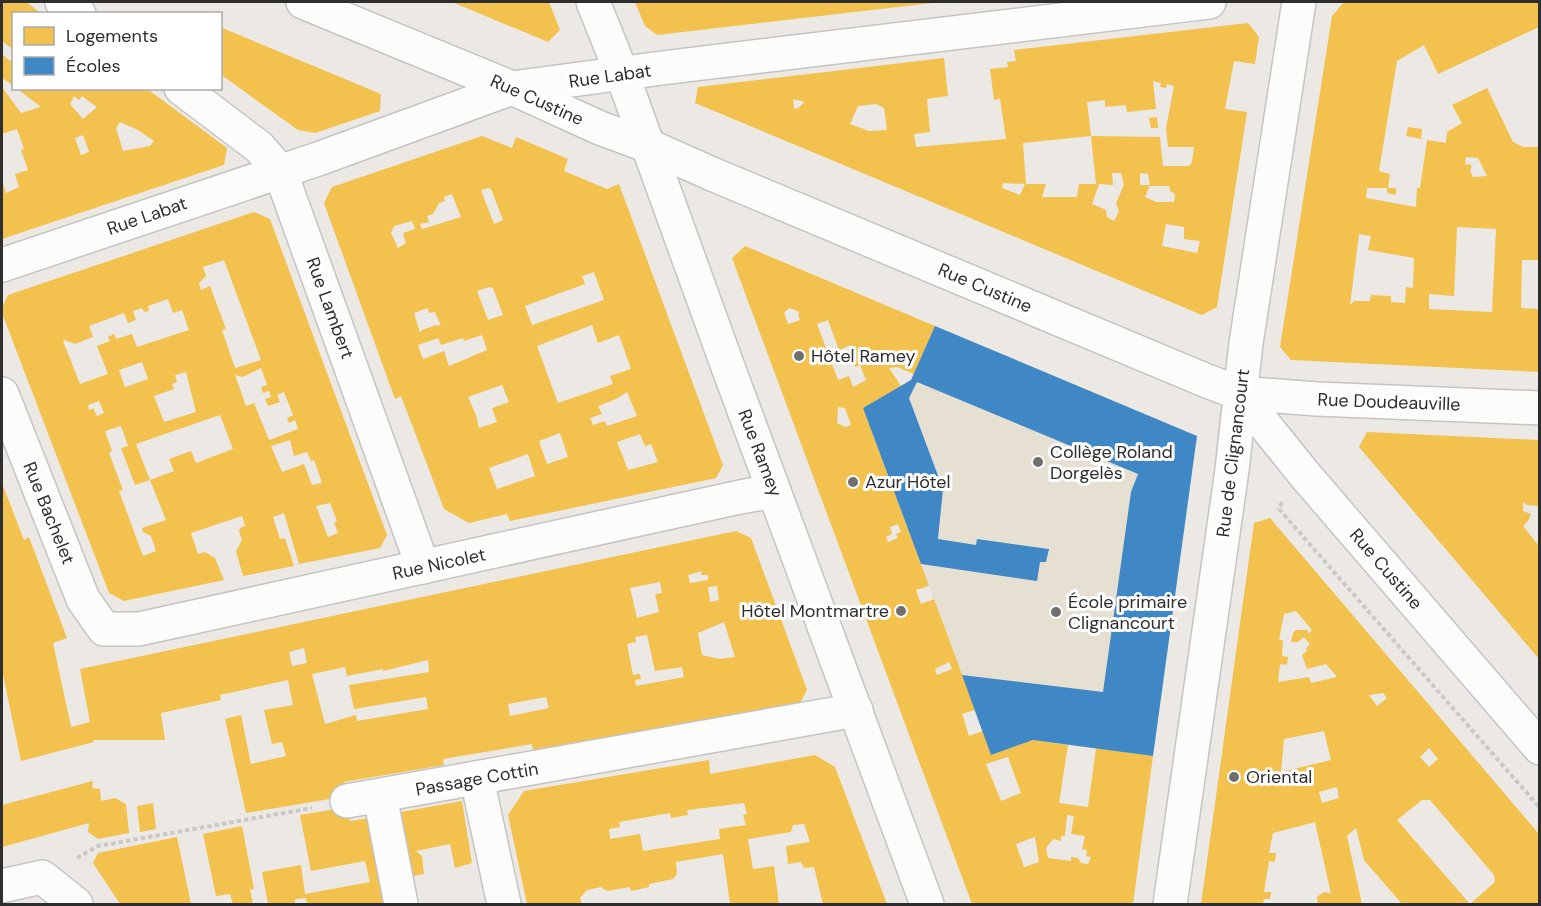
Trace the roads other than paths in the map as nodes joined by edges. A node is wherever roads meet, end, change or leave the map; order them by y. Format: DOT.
graph roads {
  1 [pos="62,2"];
  2 [pos="303,2"];
  3 [pos="593,2"];
  4 [pos="1209,2"];
  5 [pos="1299,2"];
  6 [pos="77,12"];
  7 [pos="622,75"];
  8 [pos="512,88"];
  9 [pos="184,90"];
  10 [pos="649,146"];
  11 [pos="280,171"];
  12 [pos="2,266"];
  13 [pos="1239,393"];
  14 [pos="2,394"];
  15 [pos="1539,408"];
  16 [pos="774,491"];
  17 [pos="423,567"];
  18 [pos="104,629"];
  19 [pos="856,710"];
  20 [pos="1539,748"];
  21 [pos="477,779"];
  22 [pos="380,796"];
  23 [pos="347,801"];
  24 [pos="2,886"];
  25 [pos="70,901"];
  26 [pos="401,904"];
  27 [pos="504,904"];
  28 [pos="927,904"];
  29 [pos="1170,904"];
  1 -- 6 [label="street"];
  2 -- 8 [label="street, Rue Custine"];
  3 -- 7 [label="street, Rue Ramey"];
  4 -- 7 [label="street, Rue Labat"];
  5 -- 13 [label="street, Rue de Clignancourt"];
  7 -- 8 [label="street, Rue Labat"];
  7 -- 10 [label="street, Rue Ramey"];
  8 -- 10 [label="street, Rue Custine"];
  8 -- 11 [label="street, Rue Labat"];
  9 -- 11 [label="street, Rue Lambert"];
  10 -- 13 [label="street, Rue Custine"];
  10 -- 16 [label="street, Rue Ramey"];
  11 -- 12 [label="street, Rue Labat"];
  11 -- 17 [label="street, Rue Lambert"];
  13 -- 15 [label="street, Rue Doudeauville"];
  13 -- 20 [label="street, Rue Custine"];
  13 -- 29 [label="street, Rue de Clignancourt"];
  14 -- 18 [label="street, Rue Bachelet"];
  16 -- 17 [label="street, Rue Nicolet"];
  16 -- 19 [label="street, Rue Ramey"];
  17 -- 18 [label="street, Rue Nicolet"];
  19 -- 21 [label="street, Passage Cottin"];
  19 -- 28 [label="street, Rue Ramey"];
  21 -- 22 [label="street, Passage Cottin"];
  21 -- 27 [label="street"];
  22 -- 23 [label="street, Passage Cottin"];
  22 -- 26 [label="street"];
  24 -- 25 [label="street"];
}
